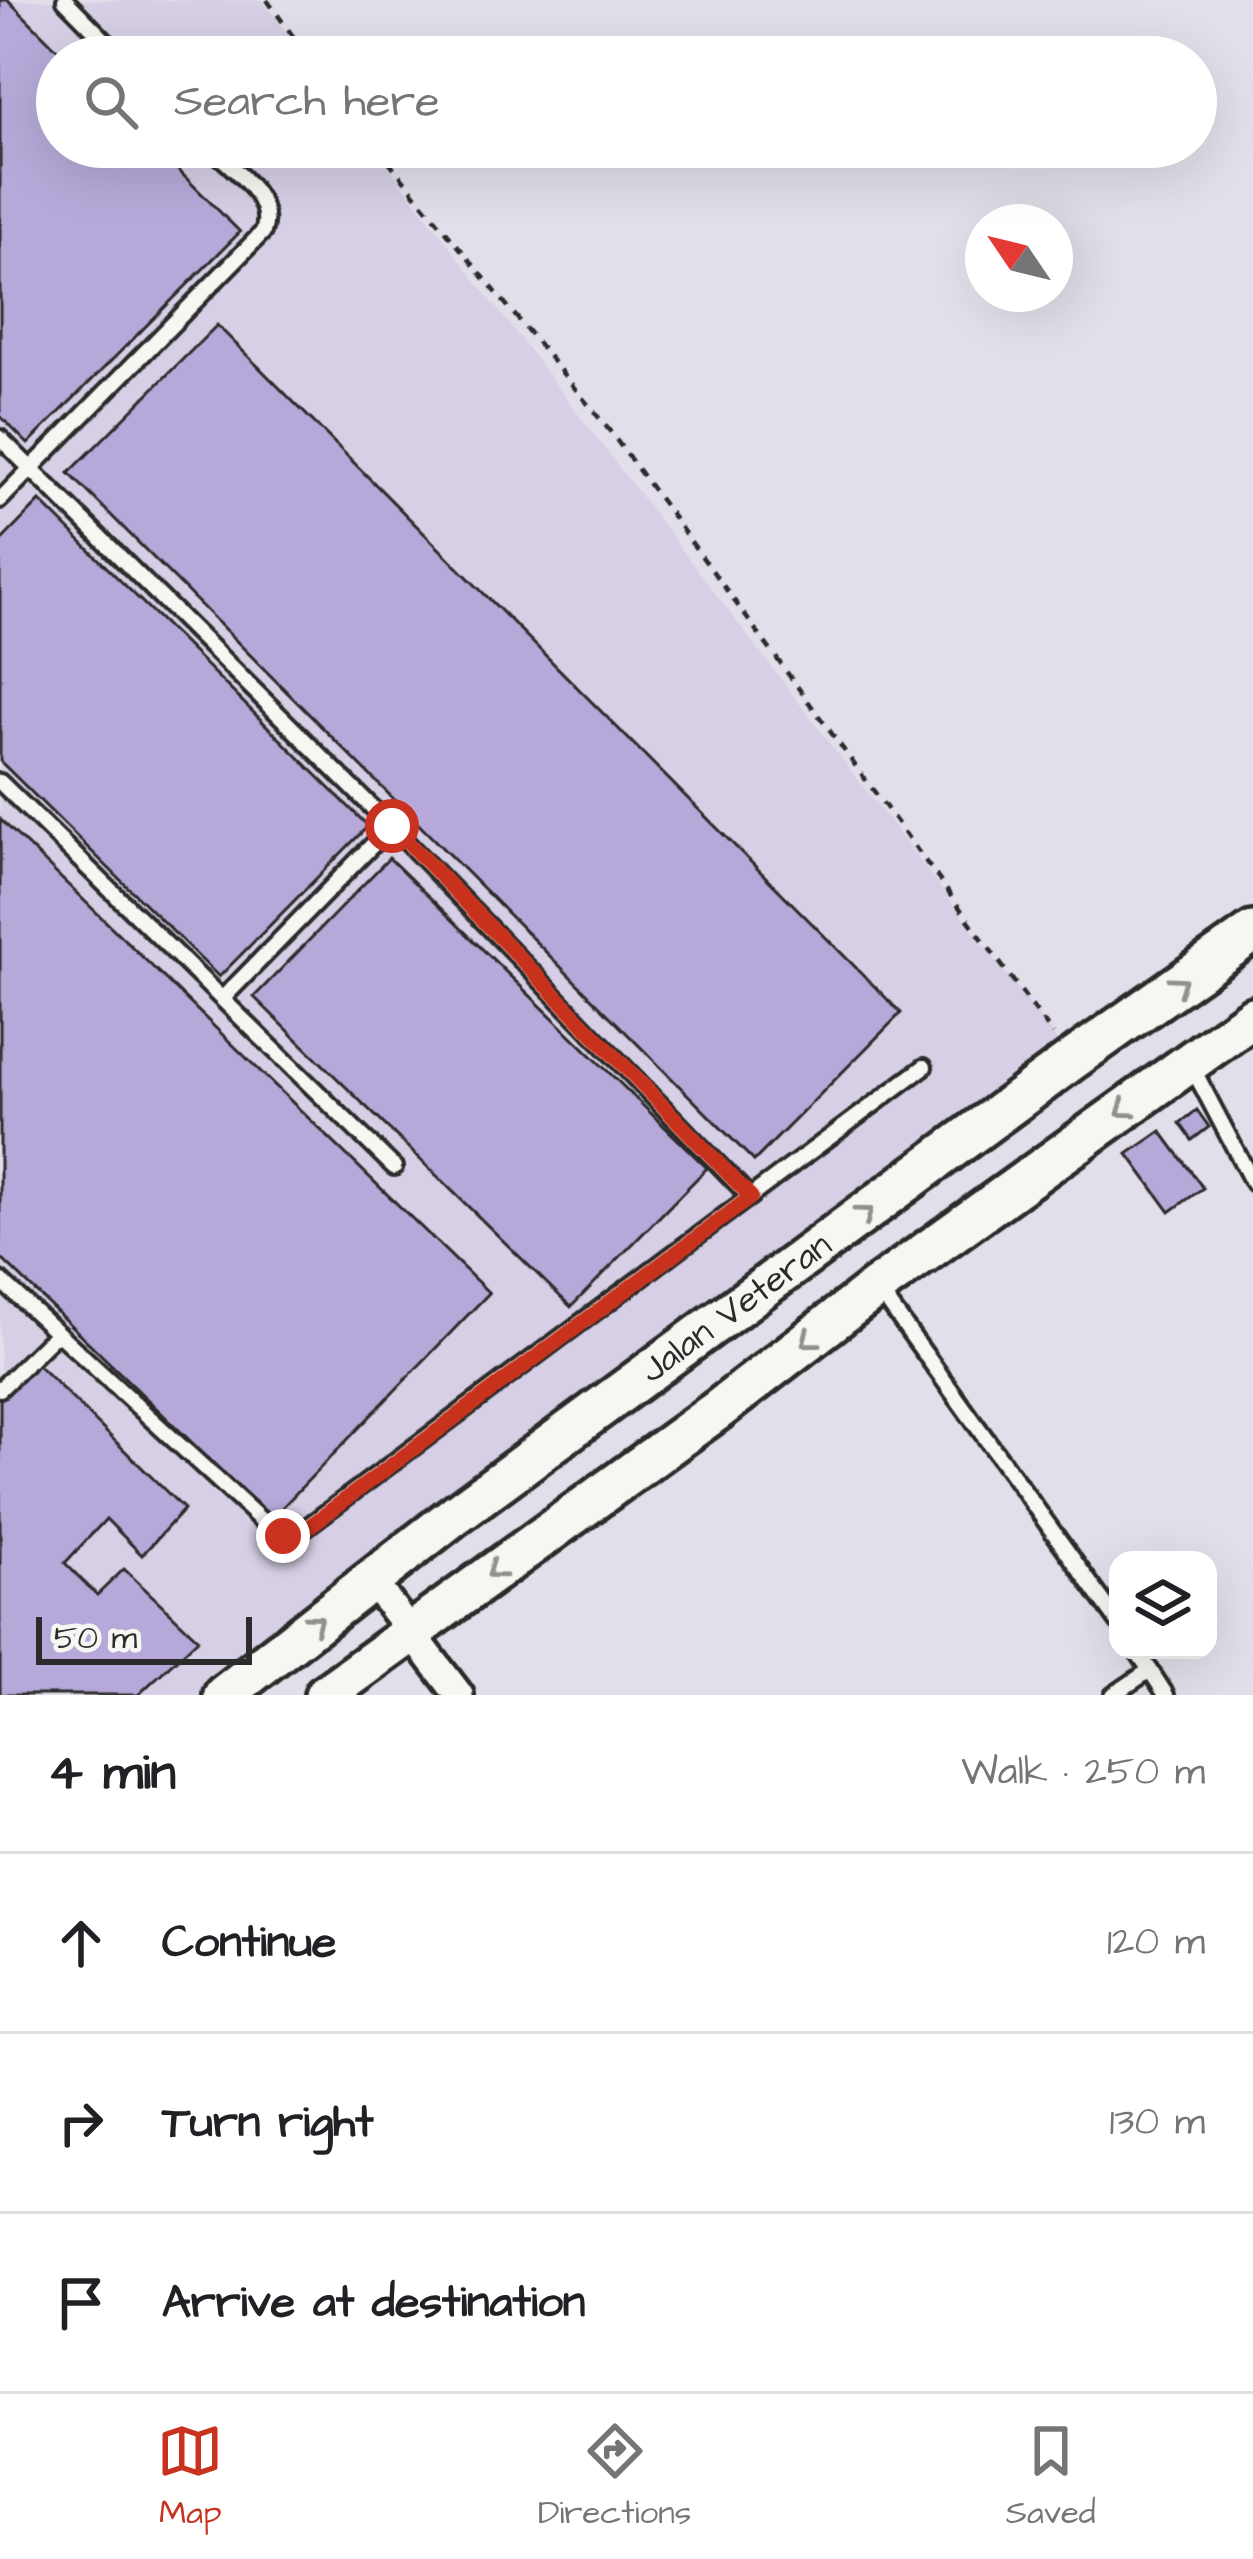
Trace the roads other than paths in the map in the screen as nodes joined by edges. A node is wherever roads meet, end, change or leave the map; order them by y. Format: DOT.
graph roads {
  1 [pos="65,0"];
  2 [pos="100,36"];
  3 [pos="230,168"];
  4 [pos="0,438"];
  5 [pos="31,469"];
  6 [pos="0,500"];
  7 [pos="0,782"];
  8 [pos="392,826"];
  9 [pos="1253,932"];
  10 [pos="223,998"];
  11 [pos="1253,1017"];
  12 [pos="1189,1063"];
  13 [pos="924,1067"];
  14 [pos="394,1167"];
  15 [pos="1253,1183"];
  16 [pos="751,1197"];
  17 [pos="0,1280"];
  18 [pos="877,1287"];
  19 [pos="56,1334"];
  20 [pos="0,1389"];
  21 [pos="370,1580"];
  22 [pos="1109,1609"];
  23 [pos="413,1632"];
  24 [pos="1142,1659"];
  25 [pos="1150,1670"];
  26 [pos="224,1695"];
  27 [pos="325,1695"];
  28 [pos="459,1695"];
  29 [pos="1113,1695"];
  30 [pos="1166,1695"];
  1 -- 2 [label="lane"];
  3 -- 5 [label="lane"];
  4 -- 5 [label="lane"];
  5 -- 6 [label="lane"];
  5 -- 8 [label="lane"];
  7 -- 10 [label="lane"];
  8 -- 10 [label="lane"];
  8 -- 16 [label="lane"];
  21 -- 9 [label="main road, Jalan Veteran, one-way"];
  10 -- 14 [label="lane"];
  11 -- 12 [label="main road, Jalan Veteran"];
  12 -- 15 [label="lane"];
  12 -- 18 [label="main road, Jalan Veteran, one-way"];
  13 -- 16 [label="lane"];
  16 -- 19 [label="lane"];
  17 -- 19 [label="lane"];
  18 -- 22 [label="lane"];
  18 -- 23 [label="main road, Jalan Veteran, one-way"];
  19 -- 20 [label="lane"];
  21 -- 23 [label="street"];
  26 -- 21 [label="main road, Jalan Veteran, one-way"];
  23 -- 27 [label="main road, Jalan Veteran"];
  23 -- 28 [label="street"];
  24 -- 25 [label="lane"];
  25 -- 29 [label="lane"];
  25 -- 30 [label="lane"];
}
